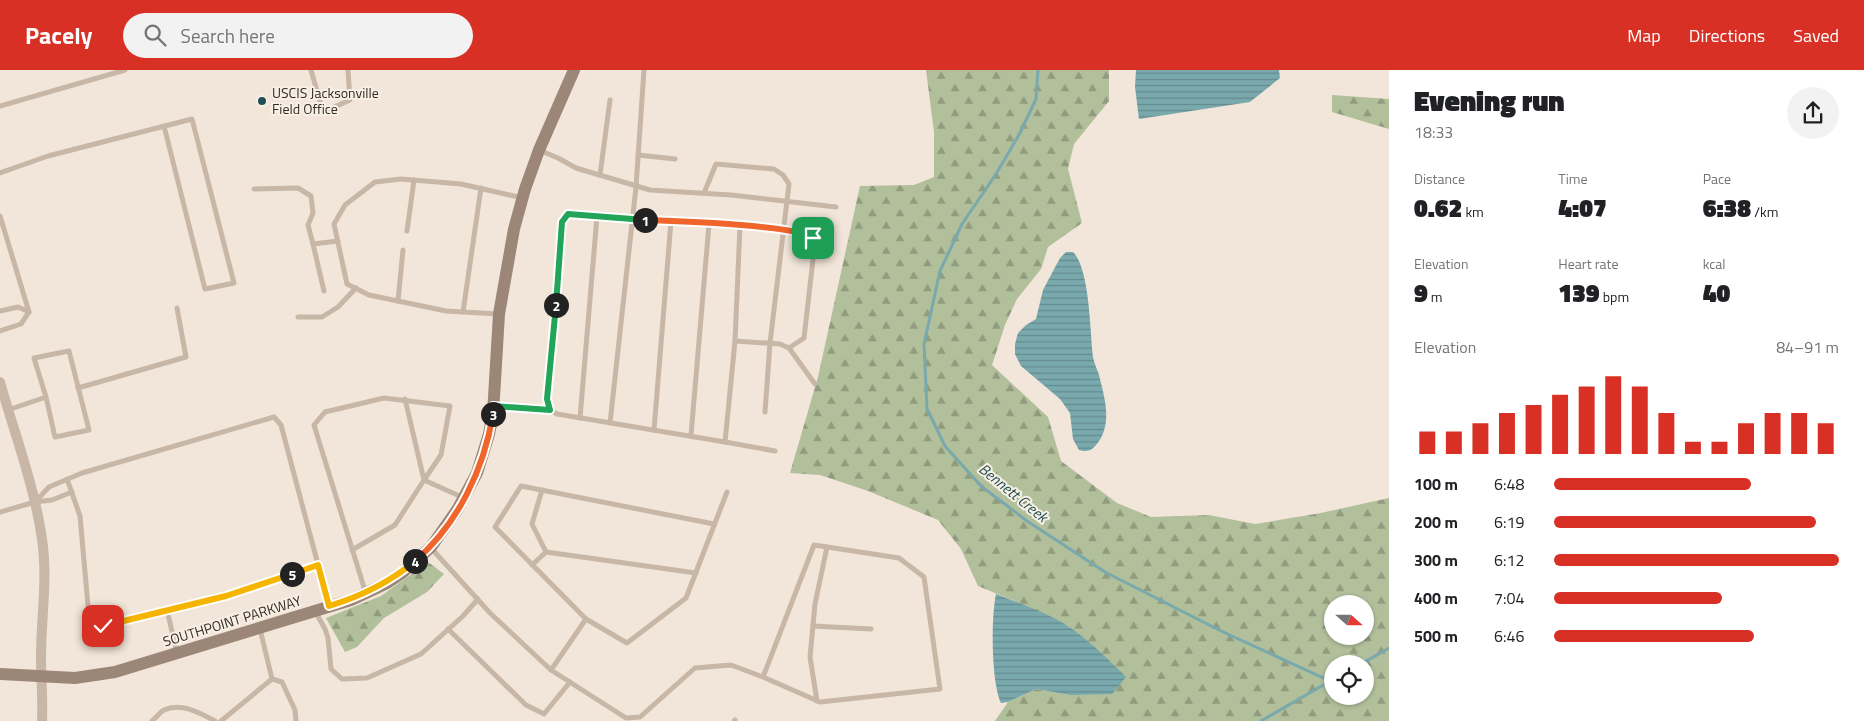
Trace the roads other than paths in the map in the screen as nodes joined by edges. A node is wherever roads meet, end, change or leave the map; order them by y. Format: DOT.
graph roads {
  1 [pos="125,70"];
  2 [pos="311,70"];
  3 [pos="348,70"];
  4 [pos="574,70"];
  5 [pos="644,70"];
  6 [pos="610,100"];
  7 [pos="0,106"];
  8 [pos="164,126"];
  9 [pos="539,150"];
  10 [pos="638,155"];
  11 [pos="675,159"];
  12 [pos="0,173"];
  13 [pos="600,175"];
  14 [pos="414,180"];
  15 [pos="636,186"];
  16 [pos="481,188"];
  17 [pos="254,189"];
  18 [pos="704,193"];
  19 [pos="523,198"];
  20 [pos="787,201"];
  21 [pos="836,207"];
  22 [pos="0,216"];
  23 [pos="597,216"];
  24 [pos="632,219"];
  25 [pos="671,221"];
  26 [pos="709,224"];
  27 [pos="740,226"];
  28 [pos="784,230"];
  29 [pos="407,231"];
  30 [pos="338,241"];
  31 [pos="314,244"];
  32 [pos="403,250"];
  33 [pos="356,288"];
  34 [pos="324,291"];
  35 [pos="398,301"];
  36 [pos="177,308"];
  37 [pos="0,311"];
  38 [pos="29,312"];
  39 [pos="463,312"];
  40 [pos="499,314"];
  41 [pos="298,317"];
  42 [pos="0,331"];
  43 [pos="735,341"];
  44 [pos="770,343"];
  45 [pos="789,348"];
  46 [pos="0,382"];
  47 [pos="815,384"];
  48 [pos="78,388"];
  49 [pos="46,397"];
  50 [pos="405,399"];
  51 [pos="493,406"];
  52 [pos="8,410"];
  53 [pos="550,410"];
  54 [pos="765,412"];
  55 [pos="580,418"];
  56 [pos="610,423"];
  57 [pos="654,430"];
  58 [pos="691,435"];
  59 [pos="725,442"];
  60 [pos="775,450"];
  61 [pos="68,479"];
  62 [pos="424,480"];
  63 [pos="542,490"];
  64 [pos="72,492"];
  65 [pos="727,492"];
  66 [pos="464,498"];
  67 [pos="35,502"];
  68 [pos="0,512"];
  69 [pos="714,524"];
  70 [pos="431,547"];
  71 [pos="827,547"];
  72 [pos="352,550"];
  73 [pos="546,552"];
  74 [pos="318,565"];
  75 [pos="532,565"];
  76 [pos="696,573"];
  77 [pos="366,594"];
  78 [pos="478,599"];
  79 [pos="329,606"];
  80 [pos="167,610"];
  81 [pos="315,611"];
  82 [pos="586,619"];
  83 [pos="813,626"];
  84 [pos="260,628"];
  85 [pos="448,629"];
  86 [pos="871,629"];
  87 [pos="177,653"];
  88 [pos="551,670"];
  89 [pos="0,674"];
  90 [pos="42,676"];
  91 [pos="763,677"];
  92 [pos="272,679"];
  93 [pos="570,682"];
  94 [pos="817,701"];
  95 [pos="642,719"];
  96 [pos="42,721"];
  97 [pos="152,721"];
  98 [pos="215,721"];
  99 [pos="221,721"];
  100 [pos="296,721"];
  1 -- 7 [label="lane"];
  2 -- 3 [label="lane"];
  4 -- 9 [label="main road, SOUTHPOINT PARKWAY"];
  5 -- 10 [label="lane"];
  6 -- 13 [label="lane"];
  8 -- 8 [label="lane"];
  8 -- 12 [label="lane"];
  9 -- 13 [label="lane"];
  9 -- 19 [label="main road, SOUTHPOINT PARKWAY"];
  10 -- 11 [label="lane"];
  10 -- 15 [label="lane"];
  13 -- 15 [label="lane"];
  14 -- 16 [label="lane"];
  14 -- 29 [label="lane"];
  14 -- 30 [label="lane"];
  15 -- 18 [label="lane"];
  15 -- 24 [label="lane"];
  16 -- 19 [label="lane"];
  16 -- 39 [label="lane"];
  17 -- 31 [label="lane"];
  18 -- 20 [label="lane"];
  18 -- 20 [label="lane"];
  19 -- 40 [label="main road, SOUTHPOINT PARKWAY"];
  20 -- 21 [label="lane"];
  20 -- 28 [label="lane"];
  22 -- 38 [label="lane"];
  23 -- 24 [label="lane"];
  23 -- 53 [label="lane"];
  23 -- 55 [label="lane"];
  24 -- 25 [label="lane"];
  24 -- 56 [label="lane"];
  25 -- 26 [label="lane"];
  25 -- 57 [label="lane"];
  26 -- 27 [label="lane"];
  26 -- 58 [label="lane"];
  27 -- 28 [label="lane"];
  27 -- 43 [label="lane"];
  28 -- 44 [label="lane"];
  28 -- 45 [label="lane"];
  30 -- 31 [label="lane"];
  30 -- 33 [label="lane"];
  31 -- 34 [label="lane"];
  32 -- 35 [label="lane"];
  33 -- 35 [label="lane"];
  33 -- 41 [label="lane"];
  35 -- 39 [label="lane"];
  36 -- 48 [label="lane"];
  37 -- 38 [label="lane"];
  38 -- 42 [label="lane"];
  39 -- 40 [label="lane"];
  40 -- 51 [label="main road, SOUTHPOINT PARKWAY"];
  43 -- 44 [label="lane"];
  43 -- 59 [label="lane"];
  44 -- 45 [label="lane"];
  44 -- 54 [label="lane"];
  45 -- 47 [label="lane"];
  46 -- 52 [label="street"];
  48 -- 49 [label="lane"];
  48 -- 49 [label="lane"];
  49 -- 52 [label="lane"];
  50 -- 62 [label="lane"];
  50 -- 62 [label="lane"];
  50 -- 72 [label="lane"];
  51 -- 53 [label="lane"];
  51 -- 66 [label="main road, SOUTHPOINT PARKWAY"];
  52 -- 67 [label="street"];
  53 -- 55 [label="lane"];
  55 -- 56 [label="lane"];
  56 -- 57 [label="lane"];
  57 -- 58 [label="lane"];
  58 -- 59 [label="lane"];
  59 -- 60 [label="lane"];
  61 -- 64 [label="lane"];
  61 -- 67 [label="lane"];
  61 -- 74 [label="lane"];
  62 -- 66 [label="lane"];
  62 -- 72 [label="lane"];
  63 -- 69 [label="lane"];
  63 -- 73 [label="lane"];
  63 -- 75 [label="lane"];
  64 -- 67 [label="lane"];
  64 -- 80 [label="lane"];
  65 -- 69 [label="lane"];
  66 -- 70 [label="main road, SOUTHPOINT PARKWAY"];
  67 -- 68 [label="lane"];
  67 -- 90 [label="street"];
  69 -- 76 [label="lane"];
  70 -- 77 [label="main road, SOUTHPOINT PARKWAY"];
  70 -- 78 [label="lane"];
  71 -- 83 [label="lane"];
  71 -- 91 [label="lane"];
  71 -- 94 [label="lane"];
  72 -- 77 [label="lane"];
  73 -- 75 [label="lane"];
  73 -- 76 [label="lane"];
  74 -- 79 [label="lane"];
  74 -- 80 [label="lane"];
  75 -- 82 [label="lane"];
  76 -- 82 [label="lane"];
  77 -- 79 [label="main road, SOUTHPOINT PARKWAY"];
  78 -- 85 [label="lane"];
  78 -- 88 [label="lane"];
  79 -- 81 [label="main road, SOUTHPOINT PARKWAY"];
  80 -- 87 [label="lane"];
  81 -- 84 [label="main road, SOUTHPOINT PARKWAY"];
  81 -- 85 [label="lane"];
  82 -- 88 [label="lane"];
  83 -- 86 [label="lane"];
  83 -- 94 [label="lane"];
  84 -- 87 [label="main road, SOUTHPOINT PARKWAY"];
  84 -- 92 [label="lane"];
  85 -- 93 [label="lane"];
  87 -- 90 [label="main road, SOUTHPOINT PARKWAY"];
  88 -- 93 [label="lane"];
  89 -- 90 [label="main road, SOUTHPOINT PARKWAY"];
  90 -- 96 [label="street"];
  91 -- 94 [label="lane"];
  91 -- 95 [label="lane"];
  92 -- 99 [label="lane"];
  92 -- 100 [label="lane"];
  93 -- 95 [label="lane"];
  97 -- 98 [label="lane"];
}
